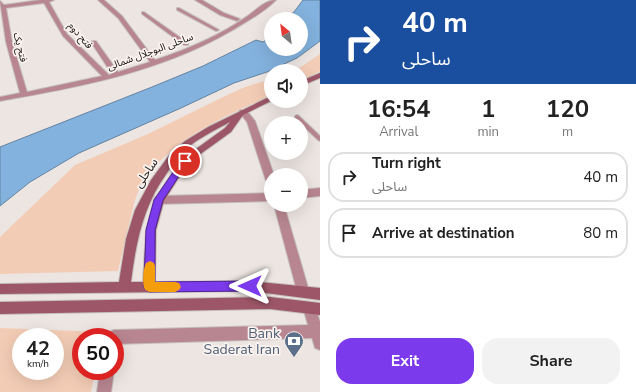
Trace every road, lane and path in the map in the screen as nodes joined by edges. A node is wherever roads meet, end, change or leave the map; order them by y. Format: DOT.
graph roads {
  1 [pos="45,0"];
  2 [pos="50,0"];
  3 [pos="101,0"];
  4 [pos="198,0"];
  5 [pos="261,0"];
  6 [pos="273,0"];
  7 [pos="1,5"];
  8 [pos="178,9"];
  9 [pos="143,13"];
  10 [pos="237,18"];
  11 [pos="217,30"];
  12 [pos="205,35"];
  13 [pos="94,42"];
  14 [pos="189,45"];
  15 [pos="154,63"];
  16 [pos="117,75"];
  17 [pos="320,75"];
  18 [pos="108,78"];
  19 [pos="308,81"];
  20 [pos="24,95"];
  21 [pos="0,99"];
  22 [pos="264,102"];
  23 [pos="243,112"];
  24 [pos="308,128"];
  25 [pos="320,139"];
  26 [pos="267,168"];
  27 [pos="320,192"];
  28 [pos="308,193"];
  29 [pos="264,197"];
  30 [pos="159,200"];
  31 [pos="281,212"];
  32 [pos="124,287"];
  33 [pos="149,287"];
  34 [pos="0,289"];
  35 [pos="303,291"];
  36 [pos="320,294"];
  37 [pos="0,308"];
  38 [pos="315,309"];
  39 [pos="124,337"];
  40 [pos="318,337"];
  41 [pos="106,380"];
  42 [pos="104,392"];
  1 -- 2 [label="street"];
  1 -- 7 [label="street"];
  1 -- 18 [label="street, فتح دوم"];
  3 -- 15 [label="street"];
  4 -- 10 [label="street"];
  5 -- 10 [label="street, ساحلی البوجلال شمالی"];
  6 -- 14 [label="street, ساحلی البوجلال شمالی"];
  7 -- 20 [label="street, فتح یک"];
  8 -- 11 [label="lane"];
  9 -- 14 [label="lane"];
  10 -- 11 [label="street, ساحلی البوجلال شمالی"];
  11 -- 12 [label="street, ساحلی البوجلال شمالی"];
  13 -- 16 [label="street"];
  14 -- 15 [label="street, ساحلی البوجلال شمالی"];
  15 -- 16 [label="street, ساحلی البوجلال شمالی"];
  16 -- 18 [label="street, ساحلی البوجلال شمالی"];
  17 -- 19 [label="main road"];
  18 -- 20 [label="street, ساحلی البوجلال شمالی"];
  20 -- 21 [label="street, ساحلی البوجلال شمالی"];
  22 -- 23 [label="main road, ساحلی"];
  23 -- 26 [label="street"];
  23 -- 30 [label="main road, ساحلی"];
  23 -- 32 [label="main road, ساحلی"];
  24 -- 25 [label="lane"];
  27 -- 28 [label="street"];
  29 -- 30 [label="street"];
  30 -- 33 [label="main road, ساحلی"];
  31 -- 35 [label="street"];
  32 -- 33 [label="main road"];
  32 -- 34 [label="main road"];
  33 -- 35 [label="main road"];
  35 -- 36 [label="main road"];
  37 -- 38 [label="main road"];
  38 -- 40 [label="street"];
  39 -- 40 [label="street"];
  41 -- 42 [label="street"];
}
